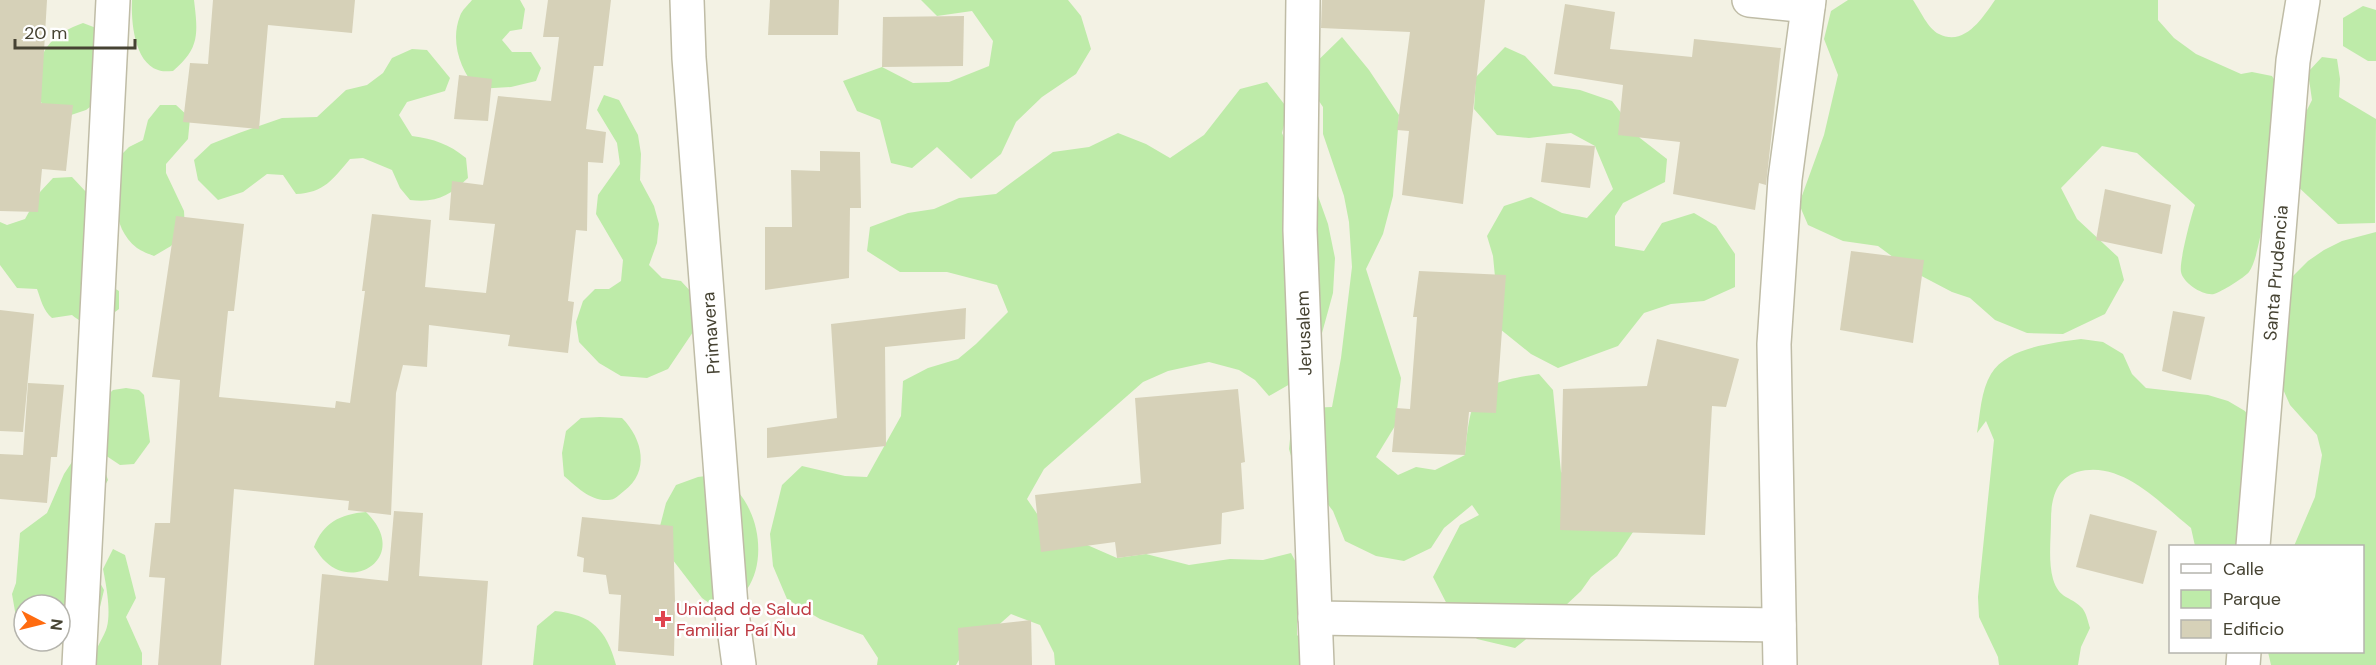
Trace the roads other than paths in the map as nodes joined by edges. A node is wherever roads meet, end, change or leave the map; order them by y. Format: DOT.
graph roads {
  1 [pos="113,0"];
  2 [pos="687,0"];
  3 [pos="1302,0"];
  4 [pos="1749,0"];
  5 [pos="2303,0"];
  6 [pos="1808,3"];
  7 [pos="2253,545"];
  8 [pos="1316,618"];
  9 [pos="1779,625"];
  10 [pos="79,665"];
  11 [pos="740,665"];
  12 [pos="1317,665"];
  13 [pos="1780,665"];
  1 -- 10 [label="street"];
  2 -- 11 [label="street, Primavera"];
  3 -- 8 [label="street, Jerusalem"];
  4 -- 6 [label="street"];
  5 -- 7 [label="street, Santa Prudencia"];
  6 -- 9 [label="street"];
  8 -- 9 [label="street"];
  8 -- 12 [label="street, Jerusalem"];
  9 -- 13 [label="street"];
}
